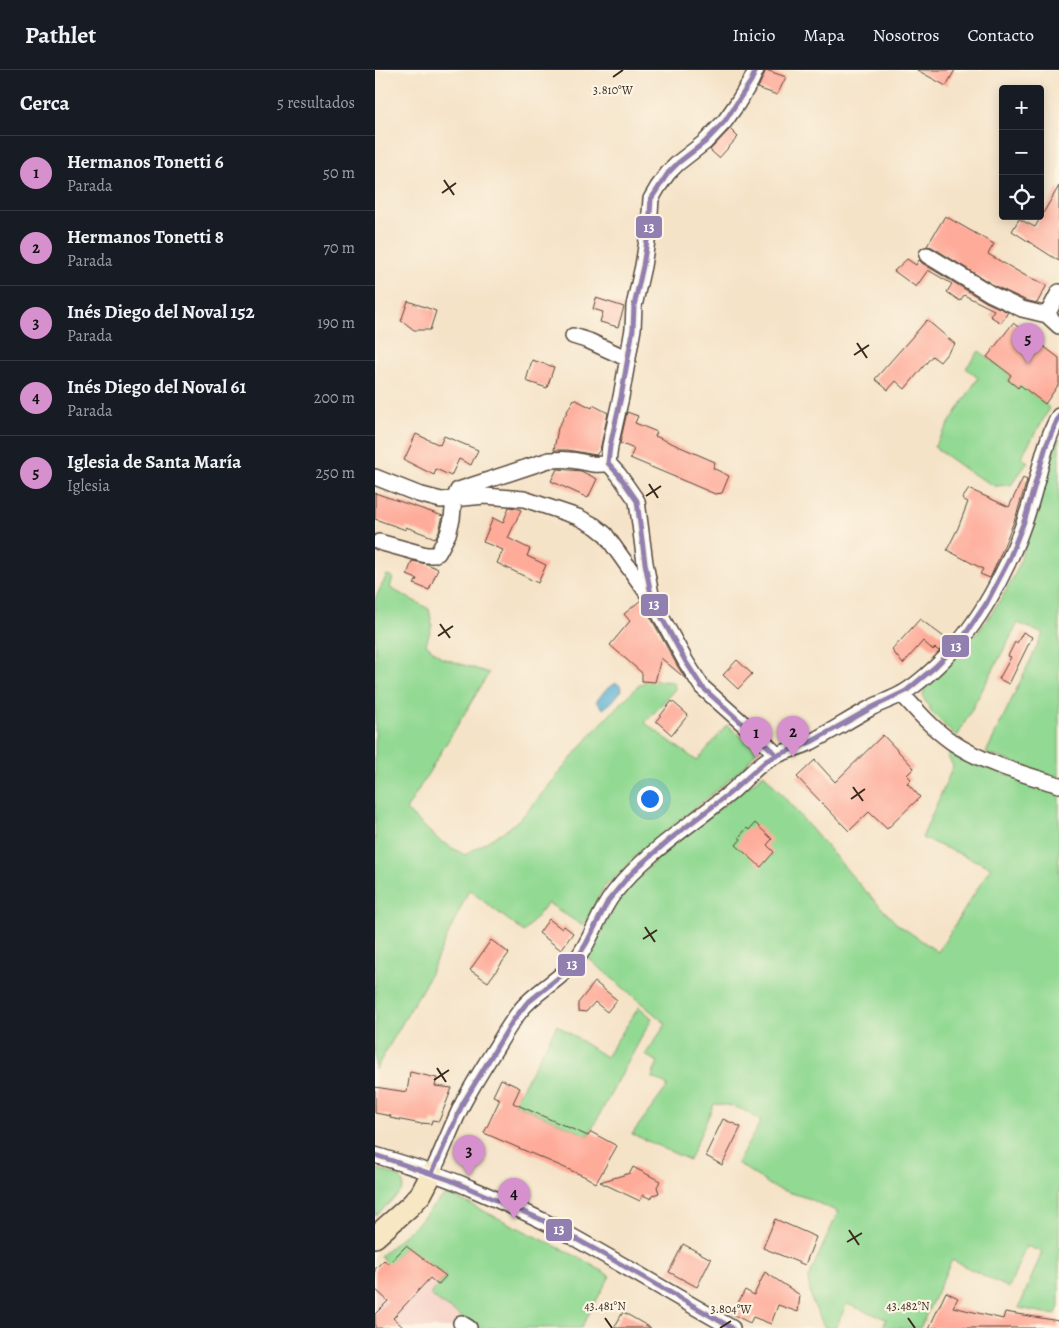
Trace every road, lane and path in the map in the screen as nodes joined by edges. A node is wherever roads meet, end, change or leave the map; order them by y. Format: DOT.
graph roads {
  1 [pos="756,70"];
  2 [pos="927,255"];
  3 [pos="1059,292"];
  4 [pos="1047,315"];
  5 [pos="1059,326"];
  6 [pos="573,336"];
  7 [pos="627,358"];
  8 [pos="1059,416"];
  9 [pos="608,463"];
  10 [pos="375,477"];
  11 [pos="454,500"];
  12 [pos="379,542"];
  13 [pos="651,600"];
  14 [pos="902,694"];
  15 [pos="777,755"];
  16 [pos="1059,785"];
  17 [pos="375,1155"];
  18 [pos="432,1173"];
  19 [pos="375,1237"];
  20 [pos="732,1328"];
  1 -- 7 [label="street"];
  2 -- 4 [label="street"];
  3 -- 4 [label="street"];
  4 -- 5 [label="street"];
  6 -- 7 [label="street"];
  7 -- 9 [label="street"];
  8 -- 14 [label="street"];
  9 -- 11 [label="street"];
  9 -- 13 [label="street"];
  10 -- 11 [label="street"];
  11 -- 12 [label="street"];
  11 -- 13 [label="street"];
  13 -- 15 [label="street"];
  14 -- 15 [label="street"];
  14 -- 16 [label="street"];
  15 -- 18 [label="street"];
  17 -- 18 [label="street"];
  18 -- 19 [label="main road"];
  18 -- 20 [label="street"];
}
